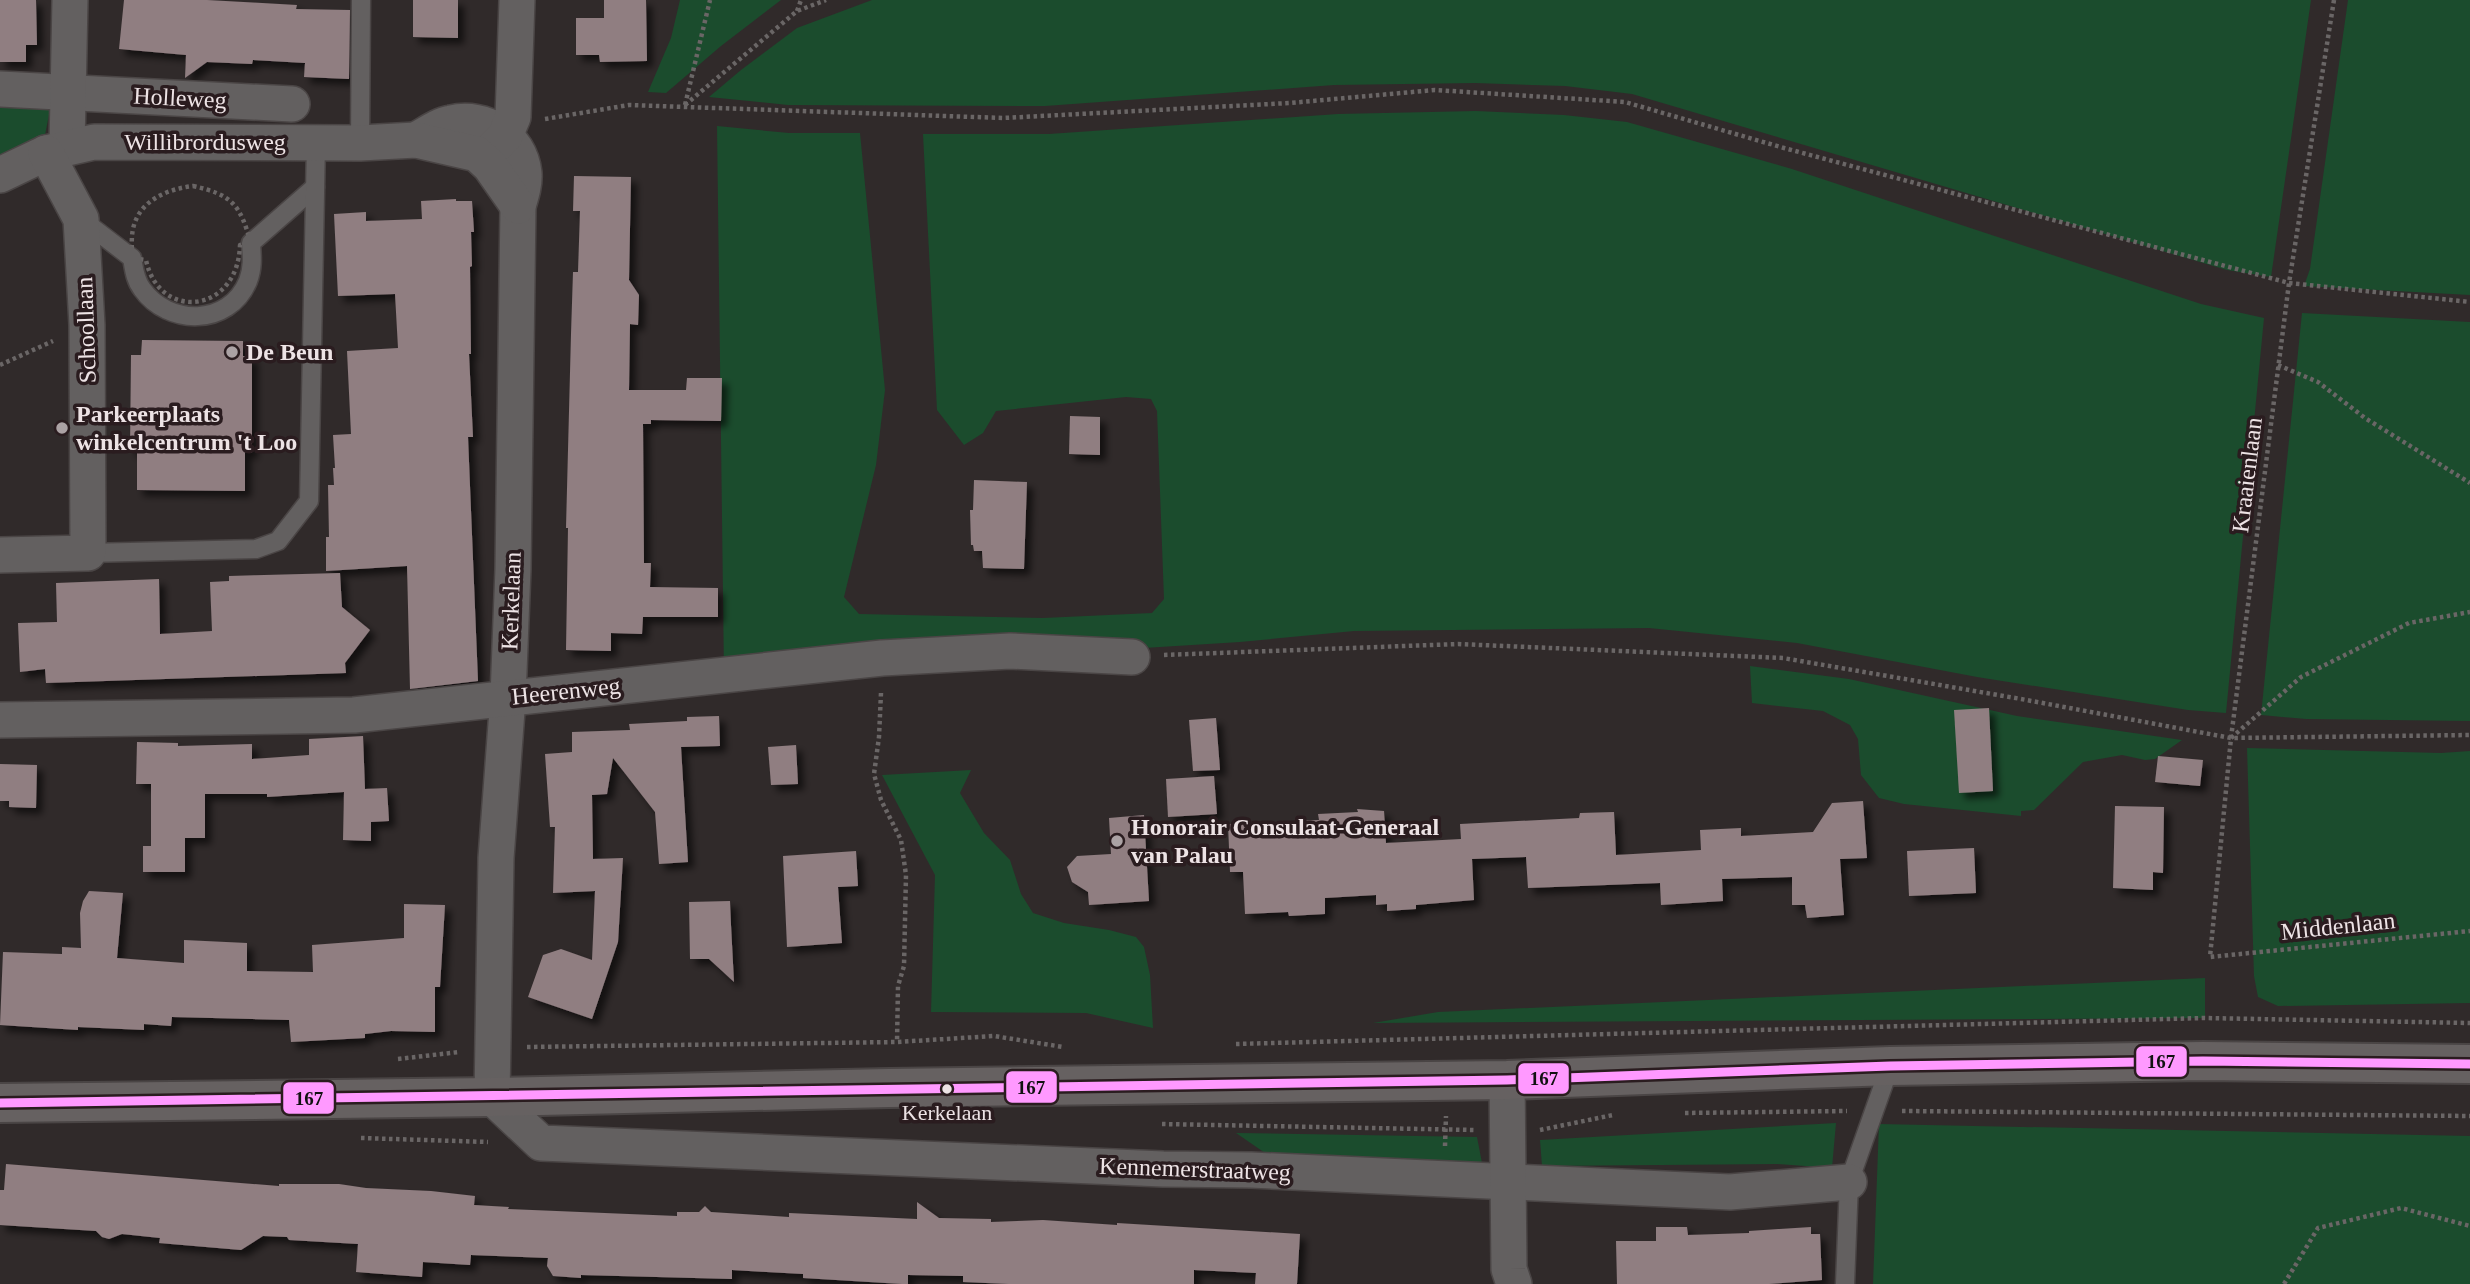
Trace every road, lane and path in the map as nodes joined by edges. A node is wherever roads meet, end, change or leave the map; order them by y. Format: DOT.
graph roads {
  1 [pos="70,0"];
  2 [pos="361,0"];
  3 [pos="517,0"];
  4 [pos="710,0"];
  5 [pos="801,0"];
  6 [pos="827,0"];
  7 [pos="2334,0"];
  8 [pos="797,11"];
  9 [pos="0,89"];
  10 [pos="68,93"];
  11 [pos="292,104"];
  12 [pos="685,106"];
  13 [pos="500,137"];
  14 [pos="316,142"];
  15 [pos="360,143"];
  16 [pos="56,150"];
  17 [pos="0,175"];
  18 [pos="315,187"];
  19 [pos="81,219"];
  20 [pos="251,243"];
  21 [pos="132,258"];
  22 [pos="2289,282"];
  23 [pos="2470,302"];
  24 [pos="2278,365"];
  25 [pos="2470,483"];
  26 [pos="88,553"];
  27 [pos="0,555"];
  28 [pos="2470,612"];
  29 [pos="1132,657"];
  30 [pos="882,658"];
  31 [pos="508,697"];
  32 [pos="0,720"];
  33 [pos="2470,735"];
  34 [pos="2231,738"];
  35 [pos="2470,931"];
  36 [pos="2210,957"];
  37 [pos="2470,1023"];
  38 [pos="897,1042"];
  39 [pos="1229,1045"];
  40 [pos="492,1048"];
  41 [pos="1076,1049"];
  42 [pos="395,1059"];
  43 [pos="2470,1064"];
  44 [pos="1890,1066"];
  45 [pos="1507,1080"];
  46 [pos="492,1097"];
  47 [pos="0,1103"];
  48 [pos="1849,1182"];
  49 [pos="1508,1183"];
  50 [pos="2470,1226"];
  51 [pos="1514,1284"];
  52 [pos="1845,1284"];
  53 [pos="2284,1284"];
  1 -- 10 [label="street"];
  2 -- 15 [label="lane"];
  3 -- 13 [label="street"];
  4 -- 12 [label="path"];
  5 -- 8 [label="path"];
  6 -- 8 [label="path"];
  7 -- 22 [label="path, Kraaienlaan"];
  8 -- 12 [label="path"];
  9 -- 10 [label="street, Holleweg"];
  10 -- 11 [label="street, Holleweg"];
  10 -- 16 [label="street"];
  12 -- 13 [label="path"];
  12 -- 22 [label="path"];
  13 -- 15 [label="street, Willibrordusweg"];
  13 -- 31 [label="street, Kerkelaan"];
  14 -- 15 [label="street, Willibrordusweg"];
  14 -- 16 [label="street, Willibrordusweg"];
  14 -- 18 [label="lane"];
  16 -- 17 [label="street, Willibrordusweg"];
  16 -- 19 [label="street, Schoollaan"];
  18 -- 20 [label="lane"];
  18 -- 26 [label="lane"];
  19 -- 21 [label="lane"];
  19 -- 26 [label="street, Schoollaan"];
  20 -- 21 [label="path"];
  20 -- 21 [label="path"];
  20 -- 21 [label="lane"];
  22 -- 23 [label="path"];
  22 -- 24 [label="path, Kraaienlaan"];
  24 -- 25 [label="path"];
  24 -- 34 [label="path, Kraaienlaan"];
  26 -- 27 [label="street"];
  28 -- 34 [label="path"];
  29 -- 30 [label="street, Heerenweg"];
  29 -- 34 [label="path"];
  30 -- 31 [label="street, Heerenweg"];
  30 -- 38 [label="path"];
  31 -- 32 [label="street, Heerenweg"];
  31 -- 40 [label="street, Kerkelaan"];
  33 -- 34 [label="path"];
  34 -- 36 [label="path, Kraaienlaan"];
  35 -- 36 [label="path, Middenlaan"];
  37 -- 39 [label="path"];
  38 -- 40 [label="path"];
  38 -- 41 [label="path"];
  40 -- 42 [label="path"];
  40 -- 46 [label="street, Kerkelaan"];
  43 -- 44 [label="main road"];
  44 -- 45 [label="main road"];
  44 -- 48 [label="lane"];
  45 -- 46 [label="main road"];
  45 -- 49 [label="street"];
  46 -- 47 [label="main road"];
  46 -- 49 [label="street, Kennemerstraatweg"];
  48 -- 49 [label="street, Kennemerstraatweg"];
  48 -- 52 [label="lane"];
  49 -- 51 [label="street"];
  50 -- 53 [label="path"];
}
